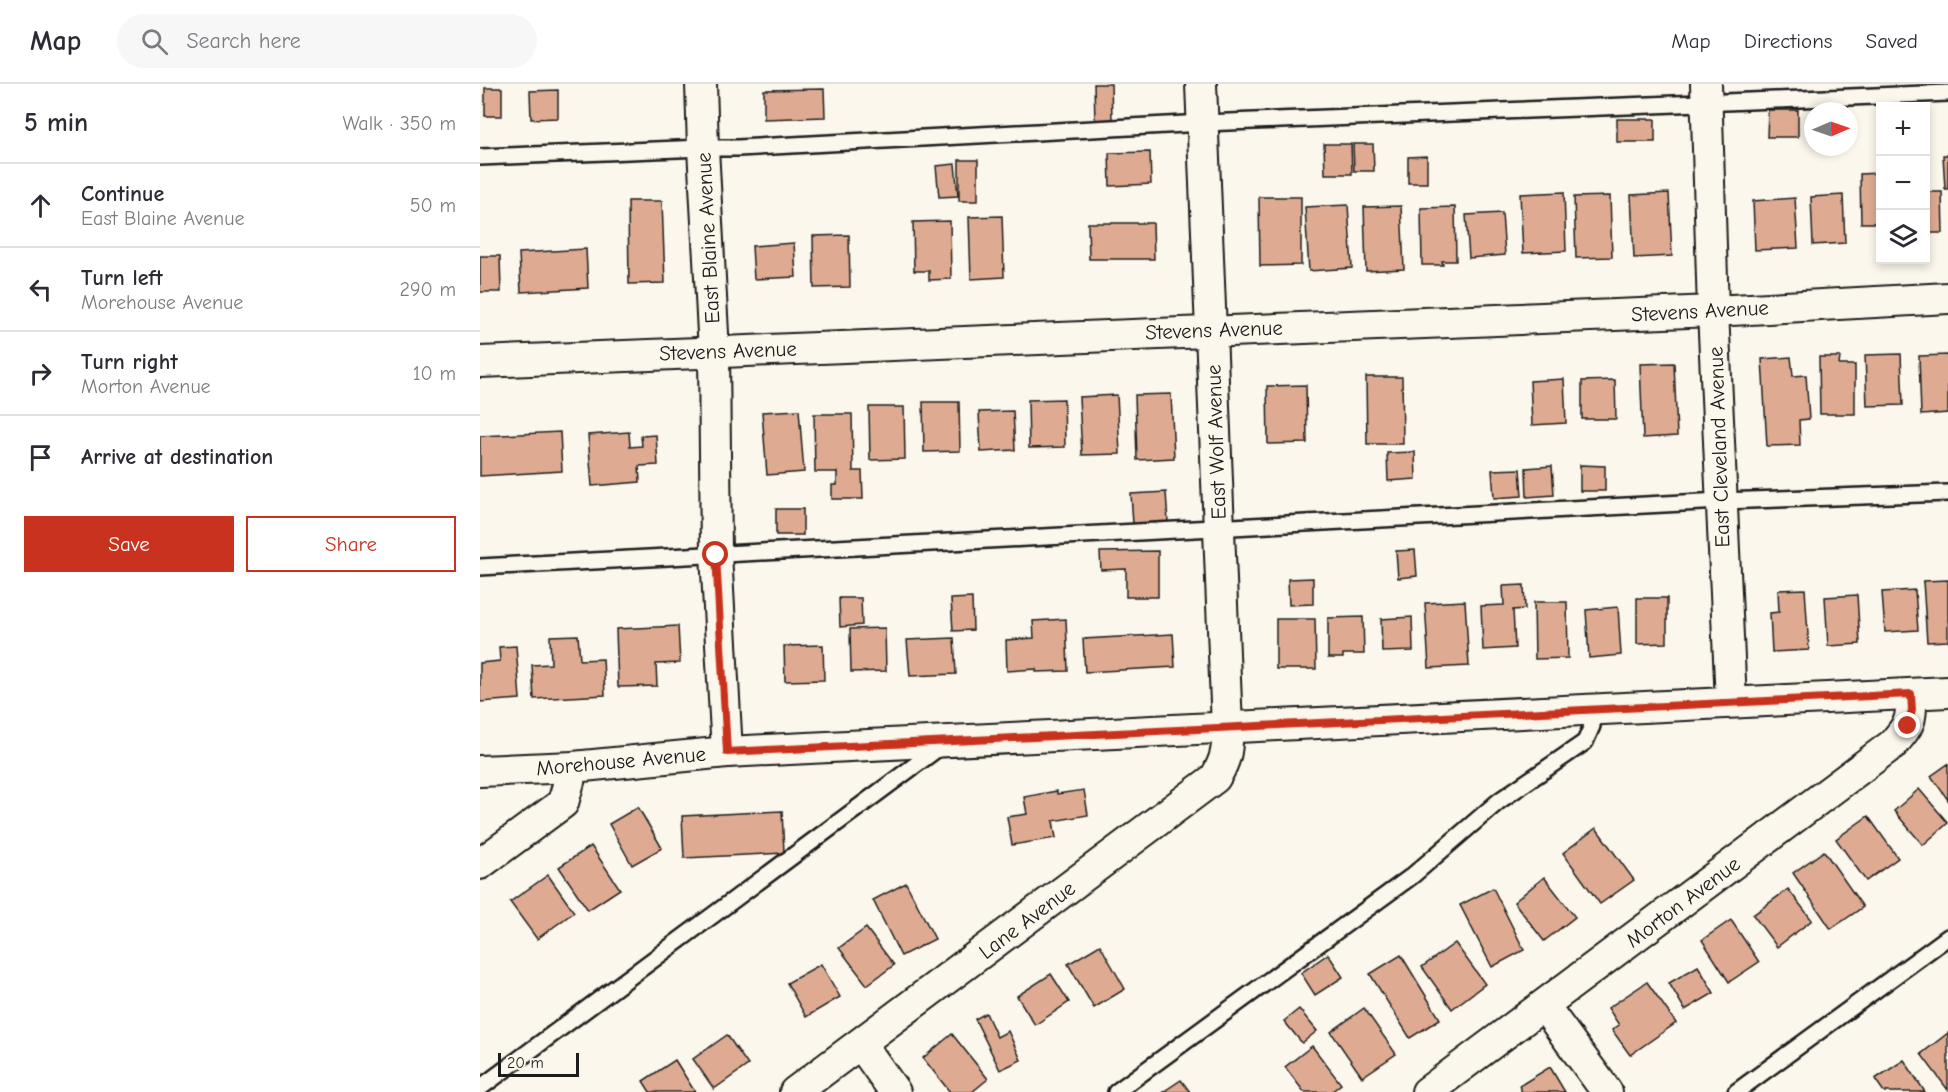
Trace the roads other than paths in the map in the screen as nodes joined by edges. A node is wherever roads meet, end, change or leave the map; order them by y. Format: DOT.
graph roads {
  1 [pos="701,84"];
  2 [pos="1201,84"];
  3 [pos="1948,93"];
  4 [pos="1707,94"];
  5 [pos="1204,123"];
  6 [pos="703,148"];
  7 [pos="480,158"];
  8 [pos="1948,298"];
  9 [pos="1713,311"];
  10 [pos="1211,330"];
  11 [pos="714,352"];
  12 [pos="480,362"];
  13 [pos="1948,493"];
  14 [pos="1721,501"];
  15 [pos="1219,528"];
  16 [pos="716,555"];
  17 [pos="480,567"];
  18 [pos="1948,692"];
  19 [pos="1911,694"];
  20 [pos="1731,702"];
  21 [pos="1592,711"];
  22 [pos="1227,728"];
  23 [pos="948,741"];
  24 [pos="727,752"];
  25 [pos="573,766"];
  26 [pos="480,771"];
  27 [pos="480,864"];
  28 [pos="1948,937"];
  29 [pos="1544,1006"];
  30 [pos="861,1044"];
  31 [pos="480,1088"];
  32 [pos="795,1092"];
  33 [pos="895,1092"];
  34 [pos="1116,1092"];
  35 [pos="1427,1092"];
  36 [pos="1608,1092"];
  37 [pos="1736,1092"];
  1 -- 6 [label="street, East Blaine Avenue"];
  2 -- 5 [label="street, East Wolf Avenue"];
  3 -- 4 [label="lane"];
  4 -- 5 [label="lane"];
  4 -- 9 [label="street, East Cleveland Avenue"];
  5 -- 6 [label="lane"];
  5 -- 10 [label="street, East Wolf Avenue"];
  6 -- 7 [label="lane"];
  6 -- 11 [label="street, East Blaine Avenue"];
  8 -- 9 [label="street, Stevens Avenue"];
  9 -- 10 [label="street, Stevens Avenue"];
  9 -- 14 [label="street, East Cleveland Avenue"];
  10 -- 11 [label="street, Stevens Avenue"];
  10 -- 15 [label="street, East Wolf Avenue"];
  11 -- 12 [label="street, Stevens Avenue"];
  11 -- 16 [label="street, East Blaine Avenue"];
  13 -- 14 [label="lane"];
  14 -- 15 [label="lane"];
  14 -- 20 [label="street, East Cleveland Avenue"];
  15 -- 16 [label="lane"];
  15 -- 22 [label="street, East Wolf Avenue"];
  16 -- 17 [label="lane"];
  16 -- 24 [label="street, East Blaine Avenue"];
  18 -- 19 [label="street, Morehouse Avenue"];
  19 -- 20 [label="street, Morehouse Avenue"];
  19 -- 29 [label="street, Morton Avenue"];
  20 -- 21 [label="street, Morehouse Avenue"];
  21 -- 22 [label="street, Morehouse Avenue"];
  21 -- 34 [label="lane"];
  22 -- 23 [label="street, Morehouse Avenue"];
  22 -- 30 [label="street, Lane Avenue"];
  23 -- 24 [label="street, Morehouse Avenue"];
  23 -- 31 [label="lane"];
  24 -- 25 [label="street, Morehouse Avenue"];
  25 -- 26 [label="street, Morehouse Avenue"];
  25 -- 27 [label="street"];
  28 -- 37 [label="lane"];
  29 -- 35 [label="street, Morton Avenue"];
  29 -- 36 [label="street"];
  30 -- 32 [label="street, Lane Avenue"];
  30 -- 33 [label="street"];
}
